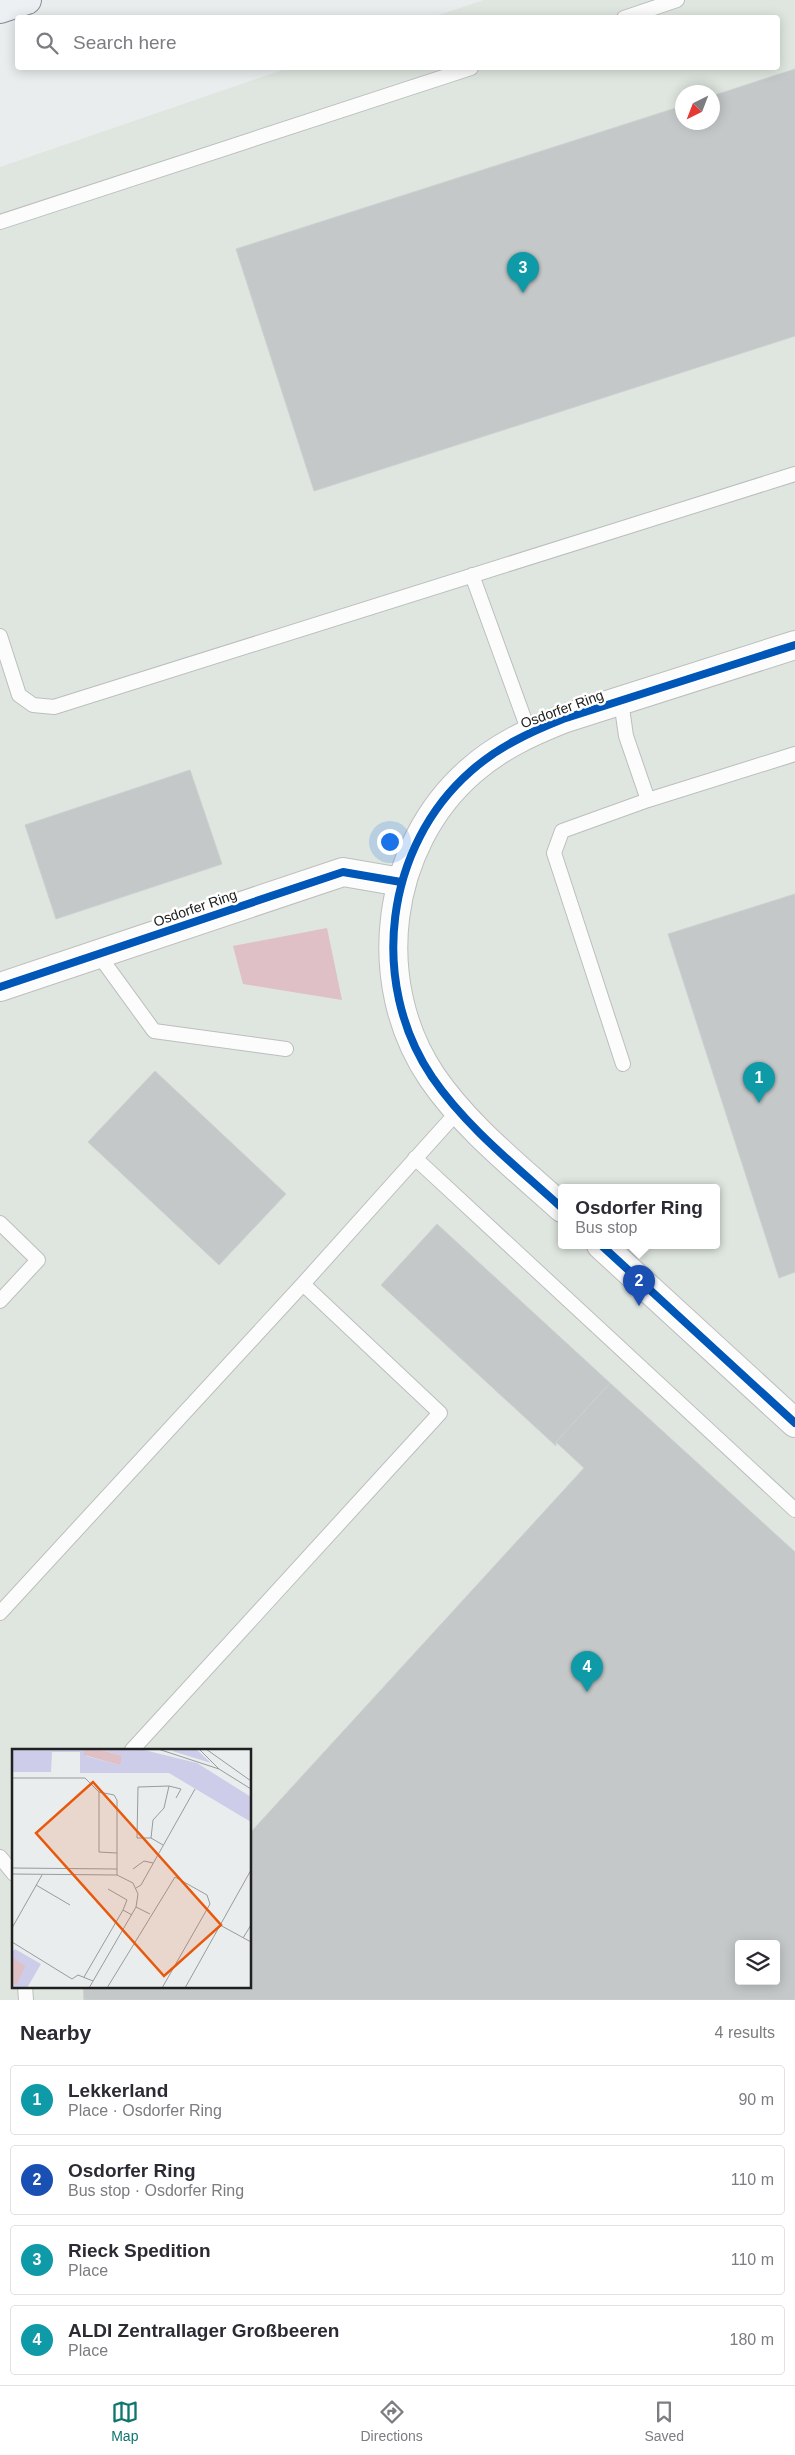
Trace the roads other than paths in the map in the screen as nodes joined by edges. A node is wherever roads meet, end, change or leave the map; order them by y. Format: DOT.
graph roads {
  1 [pos="677,0"];
  2 [pos="633,15"];
  3 [pos="465,70"];
  4 [pos="0,222"];
  5 [pos="795,474"];
  6 [pos="472,575"];
  7 [pos="0,636"];
  8 [pos="795,645"];
  9 [pos="621,700"];
  10 [pos="529,732"];
  11 [pos="795,754"];
  12 [pos="648,800"];
  13 [pos="401,882"];
  14 [pos="98,954"];
  15 [pos="0,987"];
  16 [pos="286,1049"];
  17 [pos="623,1064"];
  18 [pos="459,1110"];
  19 [pos="415,1158"];
  20 [pos="558,1204"];
  21 [pos="0,1223"];
  22 [pos="605,1249"];
  23 [pos="303,1284"];
  24 [pos="0,1301"];
  25 [pos="795,1423"];
  26 [pos="795,1510"];
  27 [pos="0,1613"];
  28 [pos="133,1749"];
  29 [pos="0,1857"];
  30 [pos="12,1872"];
  1 -- 2 [label="lane"];
  3 -- 4 [label="lane"];
  5 -- 6 [label="lane"];
  6 -- 7 [label="lane"];
  6 -- 10 [label="lane"];
  8 -- 9 [label="street, Osdorfer Ring"];
  9 -- 10 [label="street, Osdorfer Ring"];
  9 -- 12 [label="lane"];
  10 -- 13 [label="street, Osdorfer Ring"];
  11 -- 12 [label="lane"];
  12 -- 17 [label="lane"];
  13 -- 14 [label="street, Osdorfer Ring"];
  13 -- 18 [label="street, Osdorfer Ring"];
  14 -- 15 [label="street, Osdorfer Ring"];
  14 -- 16 [label="lane"];
  18 -- 19 [label="lane"];
  18 -- 20 [label="street, Osdorfer Ring"];
  19 -- 23 [label="lane"];
  19 -- 26 [label="lane"];
  21 -- 24 [label="lane"];
  22 -- 25 [label="street"];
  23 -- 27 [label="lane"];
  23 -- 28 [label="lane"];
  29 -- 30 [label="lane"];
}
